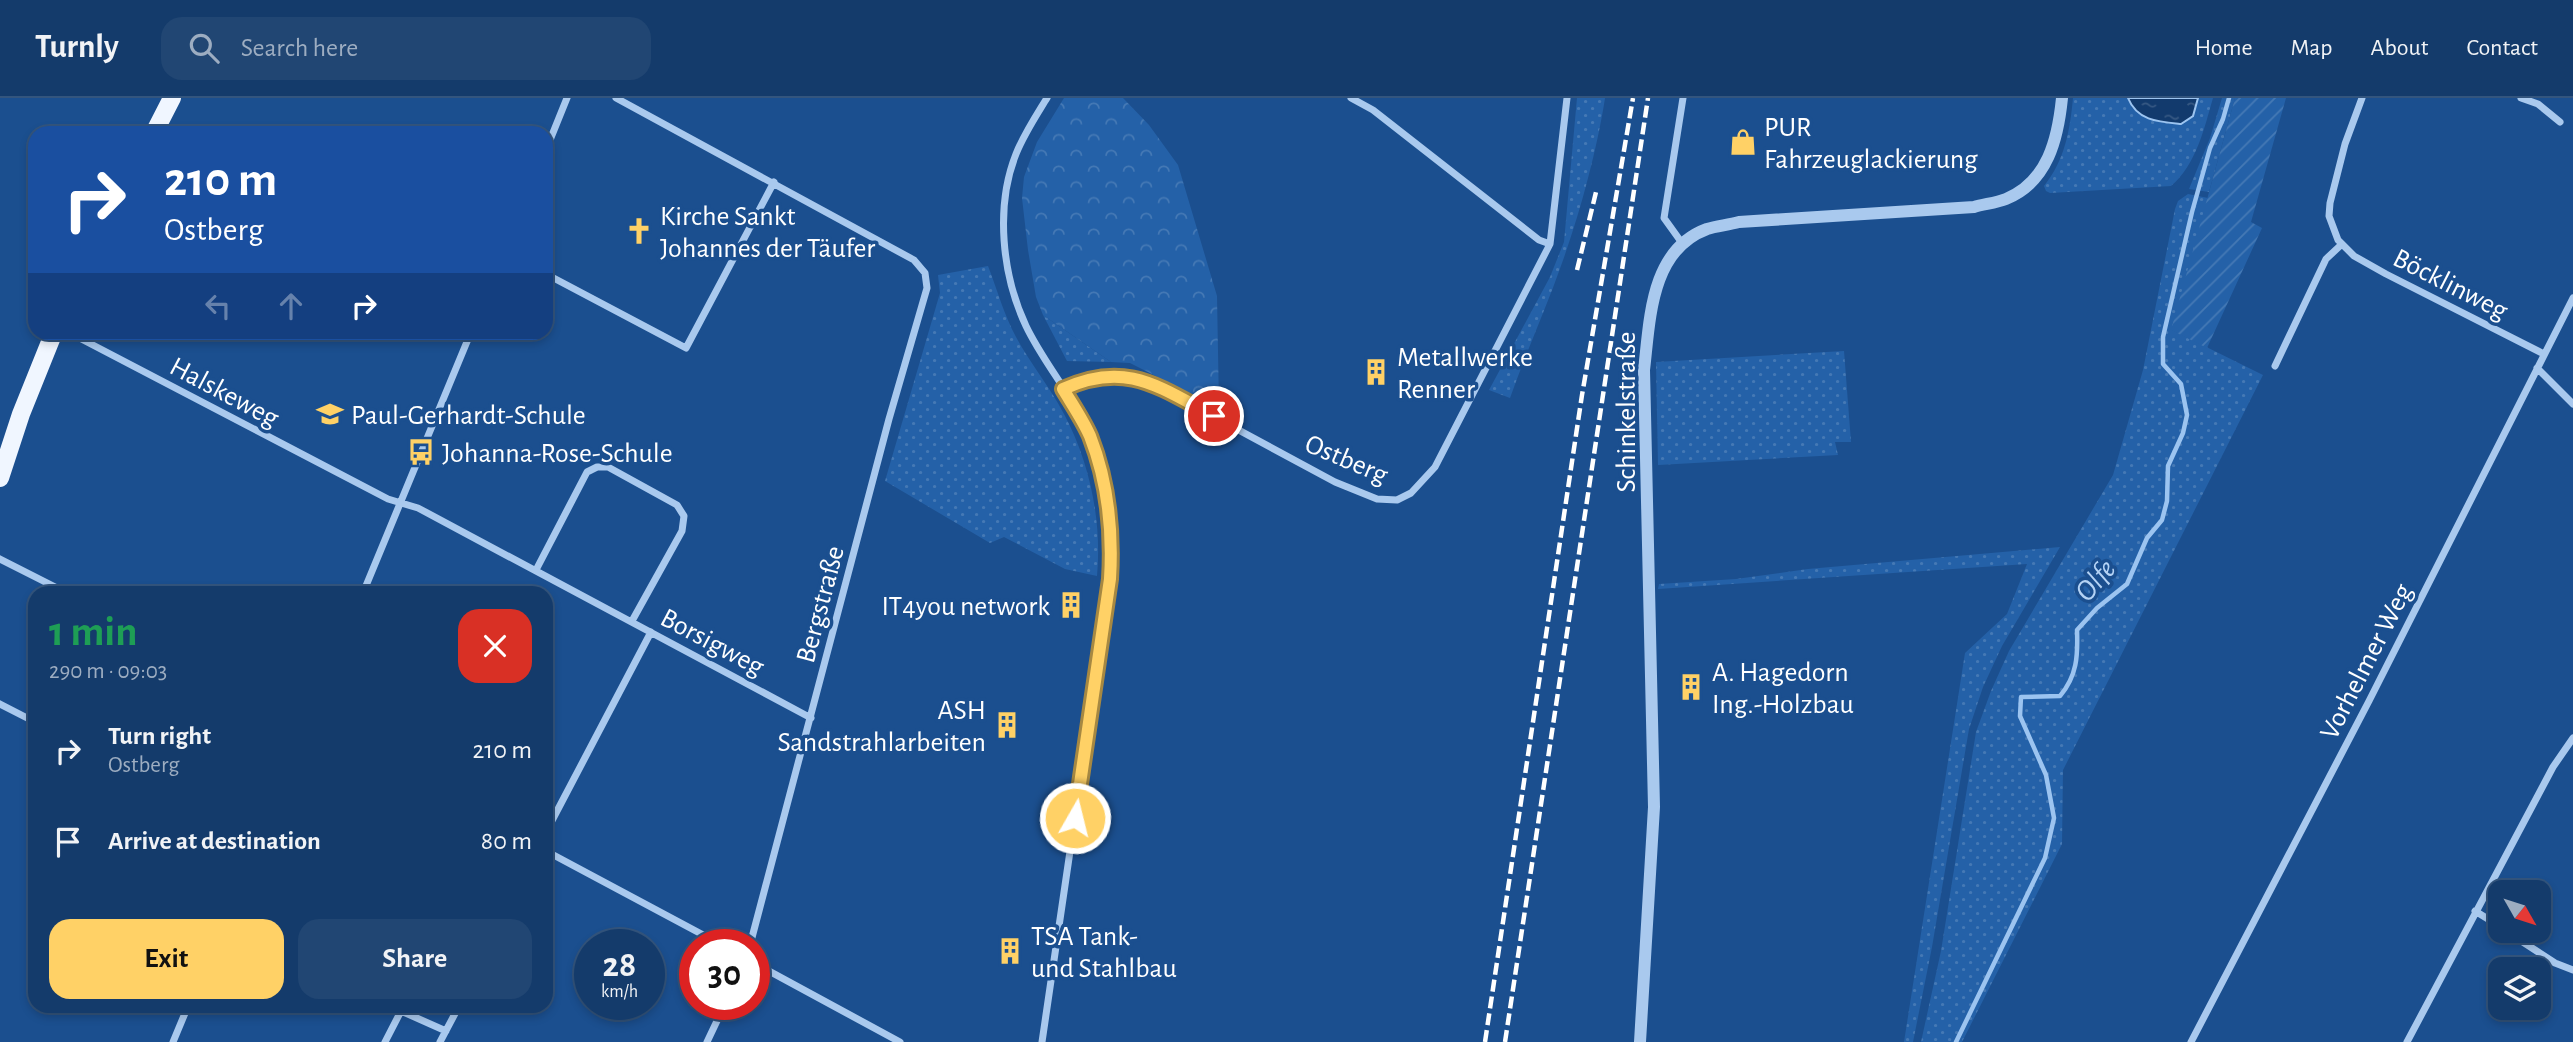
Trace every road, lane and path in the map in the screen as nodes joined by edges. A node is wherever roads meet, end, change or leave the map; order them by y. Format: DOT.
graph roads {
  1 [pos="172,98"];
  2 [pos="567,98"];
  3 [pos="616,98"];
  4 [pos="1047,98"];
  5 [pos="1351,98"];
  6 [pos="1567,98"];
  7 [pos="1683,98"];
  8 [pos="2062,98"];
  9 [pos="2362,98"];
  10 [pos="2521,98"];
  11 [pos="2560,122"];
  12 [pos="158,126"];
  13 [pos="553,133"];
  14 [pos="774,183"];
  15 [pos="1682,243"];
  16 [pos="1549,244"];
  17 [pos="2342,244"];
  18 [pos="553,278"];
  19 [pos="2573,298"];
  20 [pos="51,340"];
  21 [pos="83,340"];
  22 [pos="468,340"];
  23 [pos="2544,354"];
  24 [pos="2275,366"];
  25 [pos="2537,368"];
  26 [pos="1063,389"];
  27 [pos="2573,404"];
  28 [pos="0,478"];
  29 [pos="400,503"];
  30 [pos="0,559"];
  31 [pos="536,570"];
  32 [pos="53,586"];
  33 [pos="366,586"];
  34 [pos="632,621"];
  35 [pos="651,632"];
  36 [pos="0,704"];
  37 [pos="28,718"];
  38 [pos="811,718"];
  39 [pos="2573,738"];
  40 [pos="553,819"];
  41 [pos="553,855"];
  42 [pos="2475,911"];
  43 [pos="2488,919"];
  44 [pos="692,929"];
  45 [pos="754,929"];
  46 [pos="2524,943"];
  47 [pos="2573,970"];
  48 [pos="770,972"];
  49 [pos="185,1013"];
  50 [pos="400,1013"];
  51 [pos="406,1013"];
  52 [pos="455,1013"];
  53 [pos="717,1020"];
  54 [pos="446,1031"];
  55 [pos="173,1042"];
  56 [pos="385,1042"];
  57 [pos="440,1042"];
  58 [pos="707,1042"];
  59 [pos="900,1042"];
  60 [pos="1042,1042"];
  61 [pos="1640,1042"];
  62 [pos="2191,1042"];
  63 [pos="2407,1042"];
  1 -- 12 [label="main road"];
  2 -- 13 [label="street"];
  3 -- 14 [label="street"];
  4 -- 26 [label="street"];
  5 -- 16 [label="street"];
  6 -- 16 [label="street, Ostberg"];
  7 -- 15 [label="street"];
  8 -- 15 [label="street"];
  9 -- 17 [label="street"];
  10 -- 11 [label="street"];
  14 -- 18 [label="street"];
  14 -- 38 [label="street, Bergstraße"];
  15 -- 61 [label="street, Schinkelstraße"];
  16 -- 26 [label="street, Ostberg"];
  17 -- 23 [label="street, Böcklinweg"];
  17 -- 24 [label="street"];
  19 -- 23 [label="street, Vorhelmer Weg"];
  20 -- 28 [label="main road"];
  21 -- 29 [label="street, Halskeweg"];
  22 -- 29 [label="street"];
  23 -- 25 [label="street, Vorhelmer Weg"];
  25 -- 27 [label="street"];
  25 -- 62 [label="street, Vorhelmer Weg"];
  26 -- 60 [label="street"];
  29 -- 31 [label="street, Borsigweg"];
  29 -- 33 [label="street"];
  30 -- 32 [label="street"];
  31 -- 34 [label="street, Borsigweg"];
  31 -- 34 [label="street, Borsigweg"];
  34 -- 35 [label="street, Borsigweg"];
  35 -- 38 [label="street, Borsigweg"];
  35 -- 40 [label="street"];
  36 -- 37 [label="street"];
  38 -- 45 [label="street, Bergstraße"];
  39 -- 42 [label="street"];
  41 -- 44 [label="street"];
  42 -- 43 [label="street"];
  42 -- 63 [label="street"];
  46 -- 47 [label="street"];
  48 -- 59 [label="street"];
  49 -- 55 [label="street"];
  50 -- 56 [label="street"];
  51 -- 54 [label="street"];
  52 -- 54 [label="street"];
  53 -- 58 [label="street"];
  54 -- 57 [label="street"];
}
